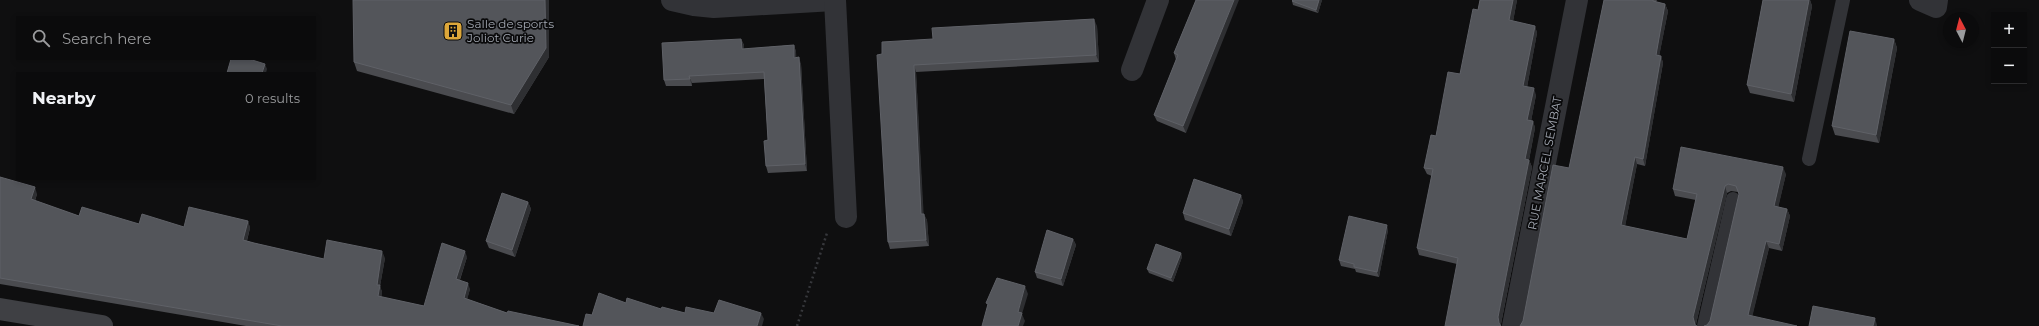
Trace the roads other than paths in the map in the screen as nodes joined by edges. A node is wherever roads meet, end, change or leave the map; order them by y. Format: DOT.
graph roads {
  1 [pos="672,0"];
  2 [pos="835,0"];
  3 [pos="1158,0"];
  4 [pos="1577,0"];
  5 [pos="1842,0"];
  6 [pos="1920,0"];
  7 [pos="1937,0"];
  8 [pos="1132,70"];
  9 [pos="1809,158"];
  10 [pos="1734,199"];
  11 [pos="846,217"];
  12 [pos="0,309"];
  13 [pos="102,326"];
  14 [pos="1513,326"];
  15 [pos="1704,326"];
  1 -- 2 [label="street"];
  2 -- 11 [label="street"];
  3 -- 8 [label="street"];
  4 -- 14 [label="street, RUE MARCEL SEMBAT"];
  5 -- 9 [label="lane"];
  6 -- 7 [label="street"];
  10 -- 15 [label="lane"];
  12 -- 13 [label="street"];
}
